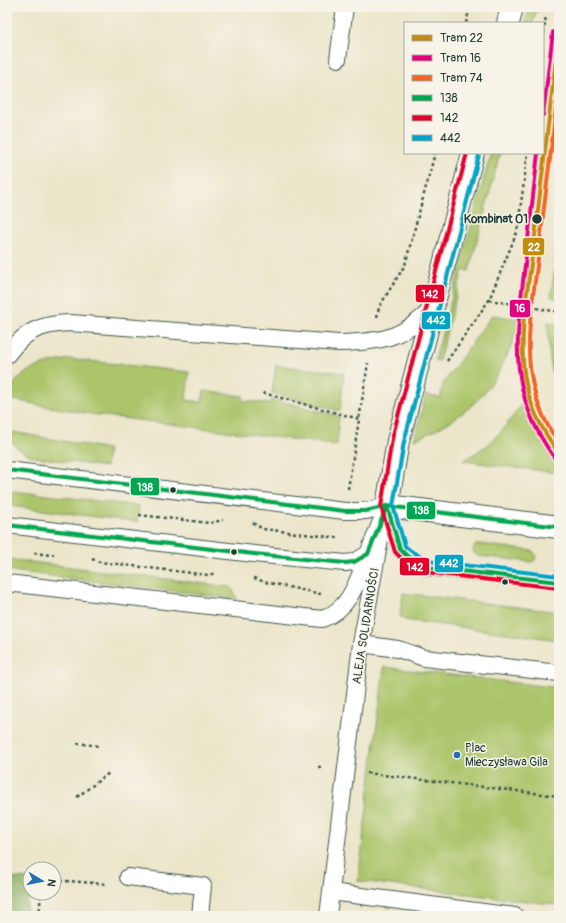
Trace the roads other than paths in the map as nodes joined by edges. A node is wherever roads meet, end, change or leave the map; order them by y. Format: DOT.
graph roads {
  1 [pos="345,7"];
  2 [pos="512,7"];
  3 [pos="508,22"];
  4 [pos="338,59"];
  5 [pos="474,154"];
  6 [pos="432,309"];
  7 [pos="7,355"];
  8 [pos="7,470"];
  9 [pos="387,506"];
  10 [pos="7,525"];
  11 [pos="559,527"];
  12 [pos="368,554"];
  13 [pos="559,582"];
  14 [pos="7,583"];
  15 [pos="362,644"];
  16 [pos="559,673"];
  17 [pos="128,876"];
  18 [pos="331,892"];
  19 [pos="200,916"];
  20 [pos="328,916"];
  21 [pos="515,916"];
  1 -- 4 [label="lane"];
  2 -- 3 [label="street"];
  5 -- 6 [label="street, ALEJA SOLIDARNOŚCI"];
  6 -- 7 [label="lane"];
  6 -- 9 [label="street, ALEJA SOLIDARNOŚCI"];
  8 -- 9 [label="lane"];
  9 -- 11 [label="street"];
  9 -- 12 [label="lane"];
  9 -- 13 [label="lane"];
  9 -- 15 [label="lane, ALEJA SOLIDARNOŚCI"];
  10 -- 12 [label="lane"];
  12 -- 14 [label="lane"];
  15 -- 16 [label="lane"];
  15 -- 18 [label="lane, ALEJA SOLIDARNOŚCI"];
  17 -- 19 [label="lane"];
  18 -- 20 [label="lane, ALEJA SOLIDARNOŚCI"];
  18 -- 21 [label="lane"];
}
